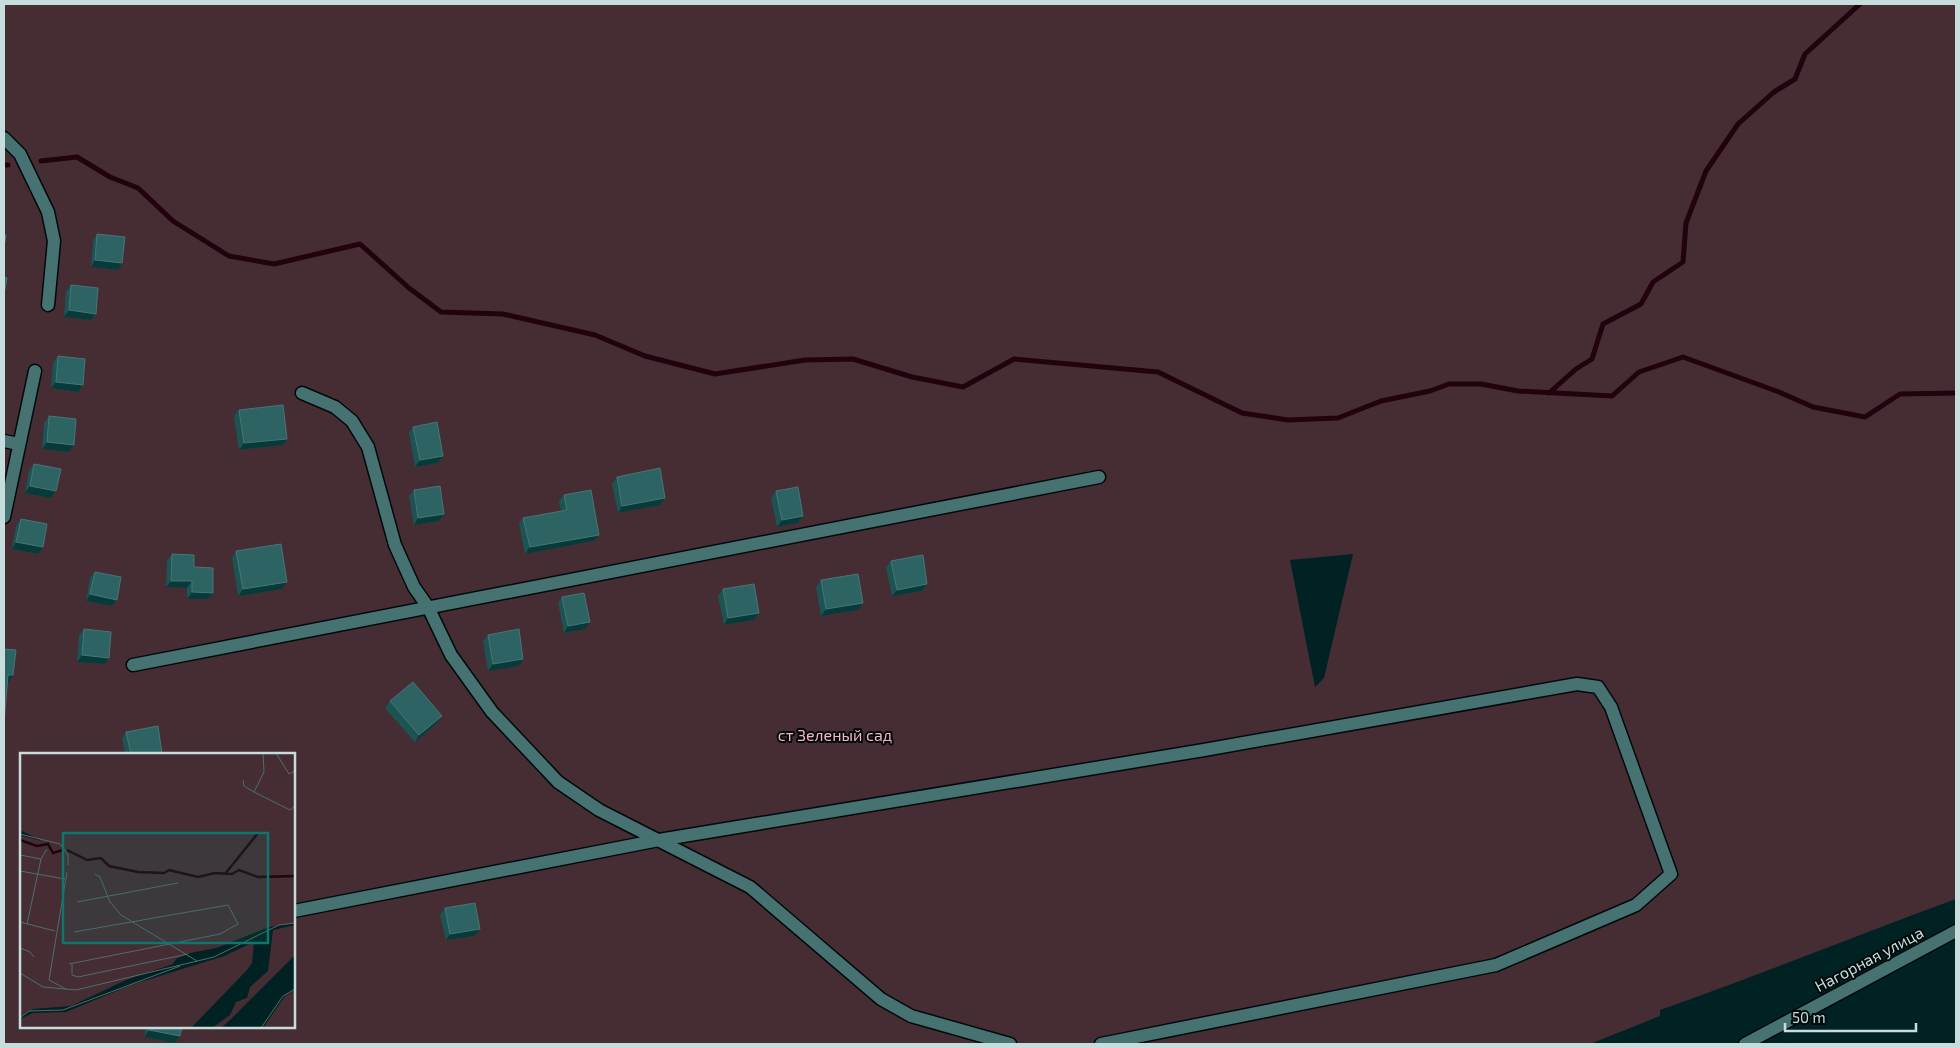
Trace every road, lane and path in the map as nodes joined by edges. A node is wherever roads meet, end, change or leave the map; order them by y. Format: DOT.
graph roads {
  1 [pos="4,138"];
  2 [pos="48,305"];
  3 [pos="34,371"];
  4 [pos="302,393"];
  5 [pos="4,441"];
  6 [pos="19,444"];
  7 [pos="1099,477"];
  8 [pos="4,516"];
  9 [pos="428,607"];
  10 [pos="133,665"];
  11 [pos="659,840"];
  12 [pos="295,911"];
  13 [pos="1956,932"];
  14 [pos="1010,1044"];
  15 [pos="1101,1044"];
  16 [pos="1745,1044"];
  1 -- 2 [label="street"];
  3 -- 6 [label="street"];
  4 -- 9 [label="street"];
  5 -- 6 [label="street"];
  6 -- 8 [label="street"];
  7 -- 9 [label="street"];
  9 -- 10 [label="street"];
  9 -- 11 [label="street"];
  11 -- 12 [label="street"];
  11 -- 14 [label="street"];
  11 -- 15 [label="street"];
  13 -- 16 [label="street, Нагорная улица"];
}
